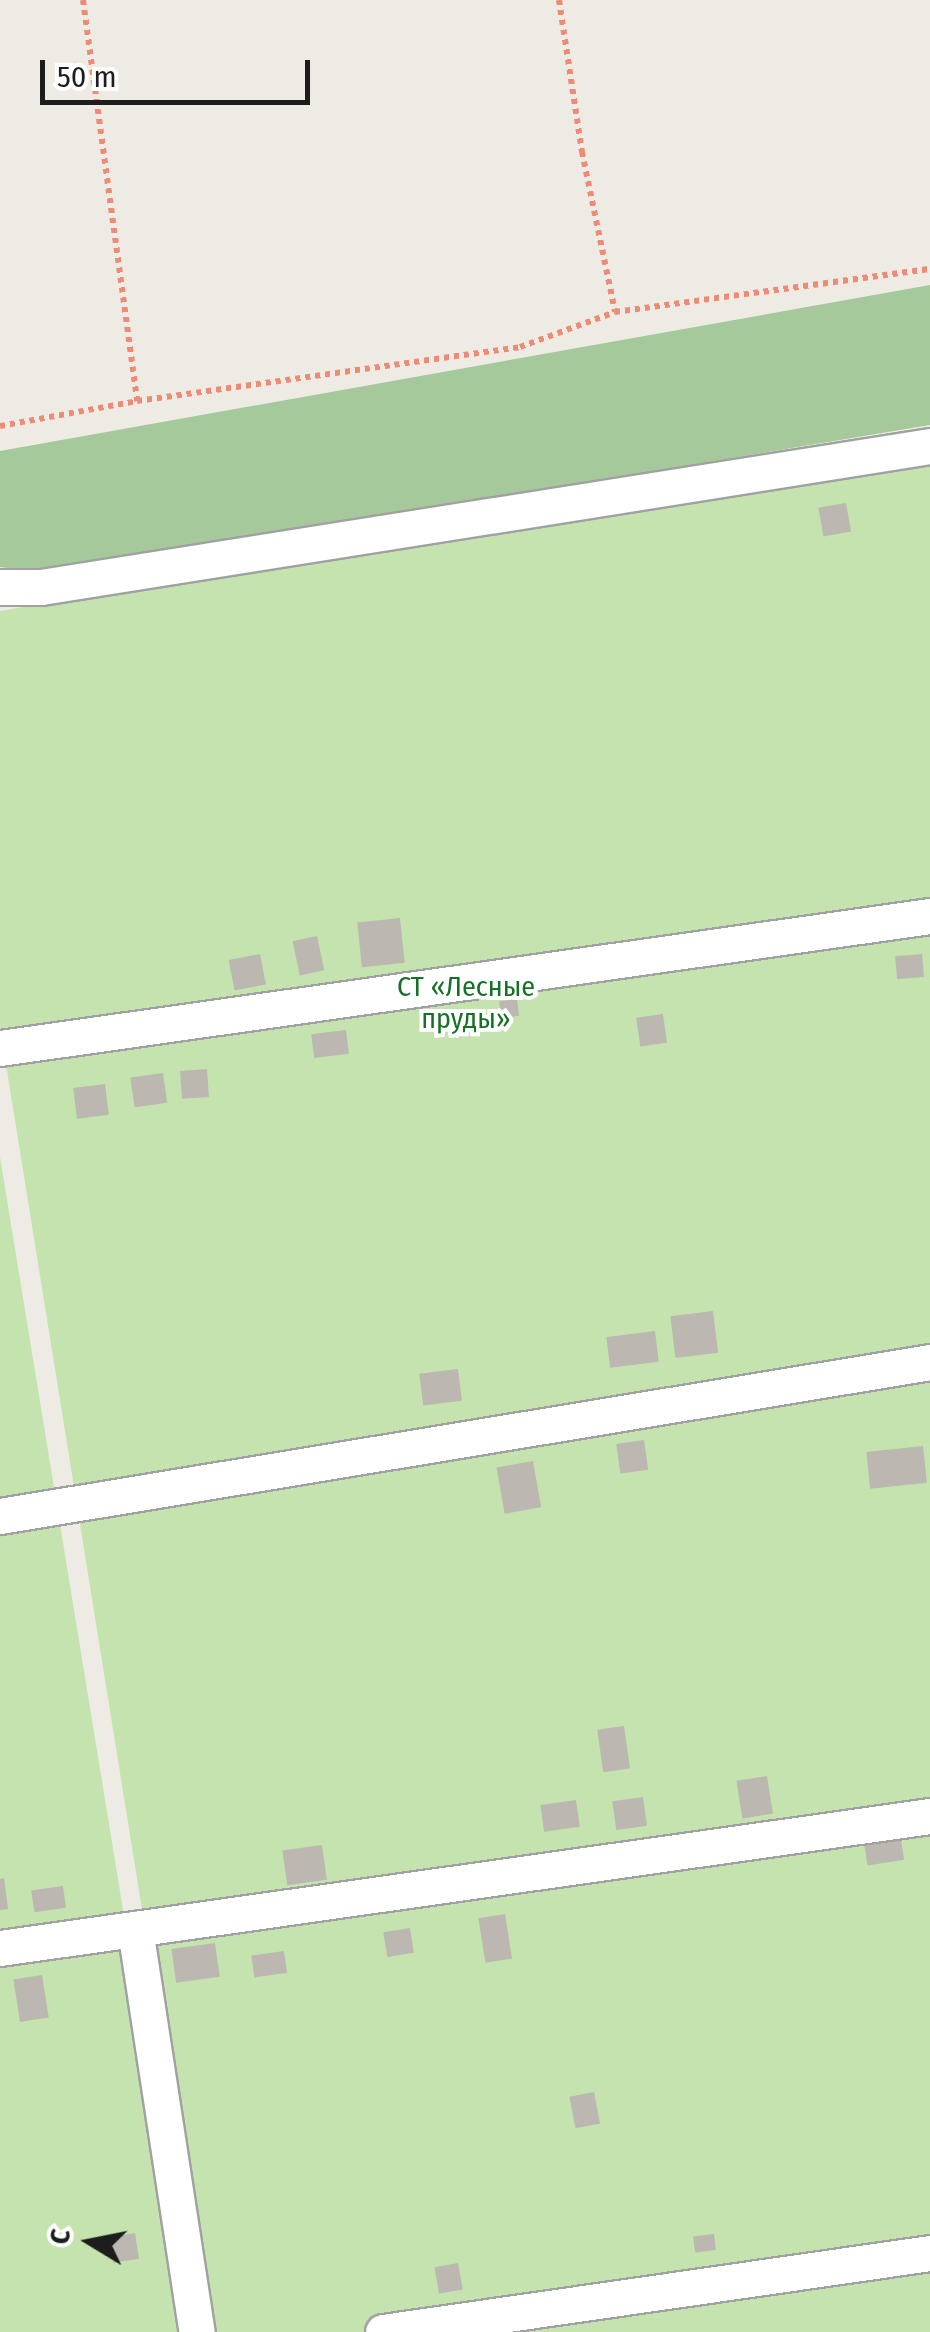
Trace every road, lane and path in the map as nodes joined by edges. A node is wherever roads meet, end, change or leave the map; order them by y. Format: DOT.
graph roads {
  1 [pos="83,0"];
  2 [pos="559,0"];
  3 [pos="930,268"];
  4 [pos="616,312"];
  5 [pos="137,401"];
  6 [pos="0,426"];
  7 [pos="930,446"];
  8 [pos="0,587"];
  9 [pos="930,916"];
  10 [pos="0,1048"];
  11 [pos="930,1362"];
  12 [pos="0,1516"];
  13 [pos="930,1816"];
  14 [pos="135,1929"];
  15 [pos="0,1948"];
  16 [pos="930,2253"];
  17 [pos="197,2332"];
  18 [pos="383,2332"];
  1 -- 5 [label="path"];
  2 -- 4 [label="path"];
  3 -- 4 [label="path"];
  4 -- 5 [label="path"];
  5 -- 6 [label="path"];
  7 -- 8 [label="street"];
  9 -- 10 [label="street"];
  11 -- 12 [label="street"];
  13 -- 14 [label="street"];
  14 -- 15 [label="street"];
  14 -- 17 [label="street"];
  16 -- 18 [label="street"];
}
